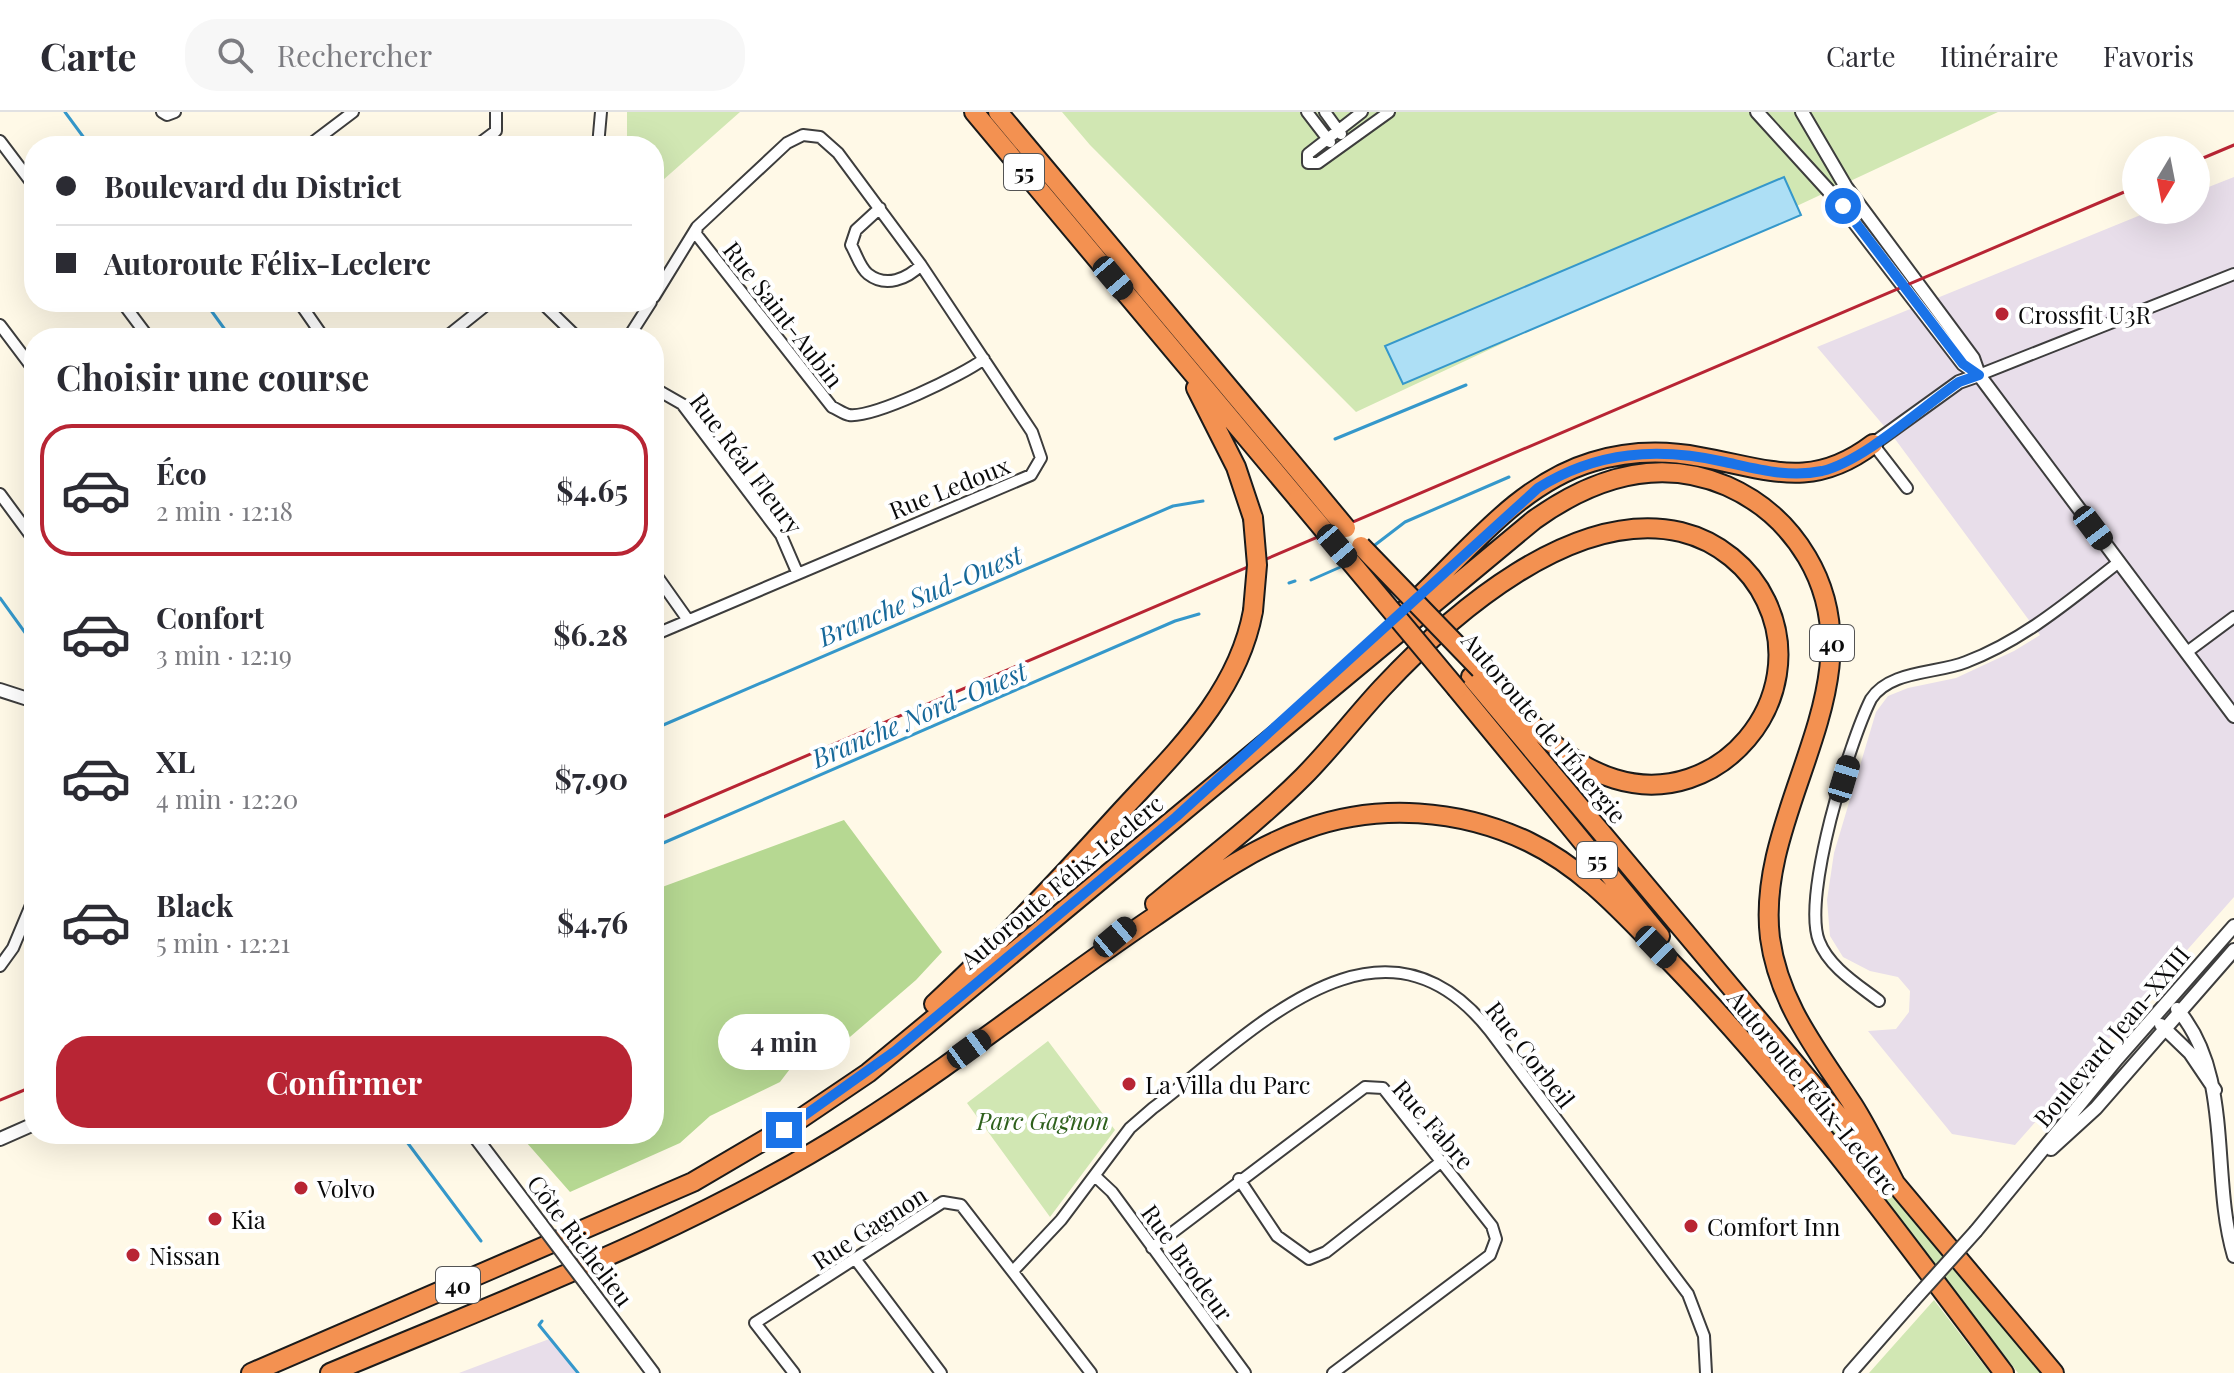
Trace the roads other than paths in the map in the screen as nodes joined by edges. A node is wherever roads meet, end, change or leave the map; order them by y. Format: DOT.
graph roads {
  1 [pos="162,112"];
  2 [pos="175,112"];
  3 [pos="353,112"];
  4 [pos="496,112"];
  5 [pos="601,112"];
  6 [pos="974,112"];
  7 [pos="998,112"];
  8 [pos="1307,112"];
  9 [pos="1325,112"];
  10 [pos="1362,112"];
  11 [pos="1389,112"];
  12 [pos="1757,112"];
  13 [pos="1802,112"];
  14 [pos="1339,130"];
  15 [pos="321,136"];
  16 [pos="489,136"];
  17 [pos="599,136"];
  18 [pos="1328,139"];
  19 [pos="0,141"];
  20 [pos="1347,142"];
  21 [pos="1336,151"];
  22 [pos="24,173"];
  23 [pos="880,208"];
  24 [pos="697,227"];
  25 [pos="921,265"];
  26 [pos="2234,274"];
  27 [pos="664,281"];
  28 [pos="478,312"];
  29 [pos="551,312"];
  30 [pos="0,325"];
  31 [pos="458,328"];
  32 [pos="568,328"];
  33 [pos="24,357"];
  34 [pos="1180,357"];
  35 [pos="984,359"];
  36 [pos="1979,375"];
  37 [pos="664,394"];
  38 [pos="1873,444"];
  39 [pos="1907,488"];
  40 [pos="1305,493"];
  41 [pos="0,494"];
  42 [pos="24,526"];
  43 [pos="2119,562"];
  44 [pos="797,572"];
  45 [pos="664,586"];
  46 [pos="2234,617"];
  47 [pos="688,620"];
  48 [pos="664,631"];
  49 [pos="2187,652"];
  50 [pos="1469,678"];
  51 [pos="0,690"];
  52 [pos="24,698"];
  53 [pos="2234,716"];
  54 [pos="1176,817"];
  55 [pos="2234,926"];
  56 [pos="24,930"];
  57 [pos="2234,950"];
  58 [pos="1083,965"];
  59 [pos="0,966"];
  60 [pos="1879,1001"];
  61 [pos="2168,1002"];
  62 [pos="2180,1012"];
  63 [pos="2154,1018"];
  64 [pos="2165,1029"];
  65 [pos="1738,1031"];
  66 [pos="842,1091"];
  67 [pos="2218,1097"];
  68 [pos="24,1128"];
  69 [pos="0,1139"];
  70 [pos="481,1144"];
  71 [pos="2229,1158"];
  72 [pos="1442,1161"];
  73 [pos="2023,1176"];
  74 [pos="1096,1177"];
  75 [pos="1239,1179"];
  76 [pos="1896,1185"];
  77 [pos="1152,1248"];
  78 [pos="2234,1256"];
  79 [pos="856,1260"];
  80 [pos="1014,1270"];
  81 [pos="251,1373"];
  82 [pos="330,1373"];
  83 [pos="653,1373"];
  84 [pos="794,1373"];
  85 [pos="941,1373"];
  86 [pos="1091,1373"];
  87 [pos="1245,1373"];
  88 [pos="1333,1373"];
  89 [pos="1706,1373"];
  90 [pos="1850,1373"];
  91 [pos="2004,1373"];
  92 [pos="2054,1373"];
  1 -- 2 [label="street"];
  3 -- 15 [label="street"];
  4 -- 16 [label="street"];
  5 -- 17 [label="street"];
  6 -- 34 [label="highway, Autoroute de l'Énergie / 55"];
  7 -- 40 [label="highway, Autoroute de l'Énergie / 55"];
  8 -- 18 [label="street"];
  9 -- 14 [label="street"];
  10 -- 14 [label="street"];
  11 -- 20 [label="street"];
  12 -- 36 [label="street"];
  13 -- 36 [label="street"];
  14 -- 18 [label="street"];
  14 -- 20 [label="street"];
  18 -- 21 [label="street"];
  18 -- 21 [label="street"];
  19 -- 22 [label="street"];
  20 -- 21 [label="street"];
  23 -- 24 [label="street, Rue Ledoux"];
  23 -- 25 [label="street, Rue Ledoux"];
  23 -- 25 [label="street"];
  24 -- 27 [label="street, Rue Ledoux"];
  24 -- 35 [label="street, Rue Saint-Aubin"];
  25 -- 35 [label="street, Rue Ledoux"];
  26 -- 36 [label="street"];
  28 -- 31 [label="street"];
  29 -- 32 [label="street"];
  30 -- 33 [label="street"];
  34 -- 40 [label="highway, Autoroute de l'Énergie / 55"];
  34 -- 66 [label="highway, bridge"];
  35 -- 44 [label="street, Rue Ledoux"];
  36 -- 38 [label="street"];
  36 -- 43 [label="street"];
  37 -- 44 [label="street, Rue Réal Fleury"];
  38 -- 39 [label="street"];
  38 -- 54 [label="highway"];
  40 -- 50 [label="highway, Autoroute de l'Énergie / 55, bridge"];
  40 -- 50 [label="highway, Autoroute de l'Énergie / 55, bridge"];
  41 -- 42 [label="street"];
  43 -- 49 [label="street"];
  43 -- 60 [label="street"];
  44 -- 47 [label="street, Rue Ledoux"];
  45 -- 47 [label="street"];
  46 -- 49 [label="street"];
  47 -- 48 [label="street, Rue Ledoux"];
  49 -- 53 [label="street"];
  50 -- 58 [label="highway"];
  50 -- 65 [label="highway, Autoroute de l'Énergie / 55"];
  50 -- 76 [label="highway, Autoroute de l'Énergie / 55"];
  51 -- 52 [label="street"];
  54 -- 66 [label="highway, Autoroute Félix-Leclerc / 40"];
  54 -- 76 [label="highway, Autoroute Félix-Leclerc / 40"];
  55 -- 61 [label="street, Boulevard Jean-XXIII"];
  56 -- 59 [label="street"];
  57 -- 62 [label="street, Boulevard Jean-XXIII"];
  58 -- 65 [label="highway, Autoroute Félix-Leclerc / 40"];
  58 -- 82 [label="highway, Autoroute Félix-Leclerc / 40"];
  61 -- 62 [label="street"];
  61 -- 63 [label="street, Boulevard Jean-XXIII"];
  62 -- 64 [label="street, Boulevard Jean-XXIII"];
  62 -- 67 [label="street"];
  63 -- 64 [label="street"];
  63 -- 73 [label="street, Boulevard Jean-XXIII"];
  64 -- 67 [label="street"];
  64 -- 73 [label="street, Boulevard Jean-XXIII"];
  65 -- 91 [label="highway, Autoroute Félix-Leclerc / 55"];
  66 -- 81 [label="highway, Autoroute Félix-Leclerc / 40"];
  67 -- 71 [label="street"];
  68 -- 69 [label="street"];
  70 -- 83 [label="street, Côte Richelieu, bridge"];
  71 -- 78 [label="street"];
  72 -- 75 [label="street, Rue Fabre"];
  72 -- 75 [label="street"];
  72 -- 88 [label="street, Rue Fabre"];
  73 -- 90 [label="street, Boulevard Jean-XXIII, bridge"];
  74 -- 77 [label="street, Rue Brodeur"];
  74 -- 80 [label="street, Rue Corbeil"];
  74 -- 89 [label="street, Rue Corbeil"];
  75 -- 77 [label="street, Rue Fabre"];
  76 -- 92 [label="highway, Autoroute de l'Énergie / 55"];
  77 -- 87 [label="street, Rue Brodeur"];
  79 -- 80 [label="street, Rue Gagnon"];
  79 -- 84 [label="street, Rue Gagnon"];
  79 -- 85 [label="street"];
  80 -- 86 [label="street, Rue Gagnon"];
}
